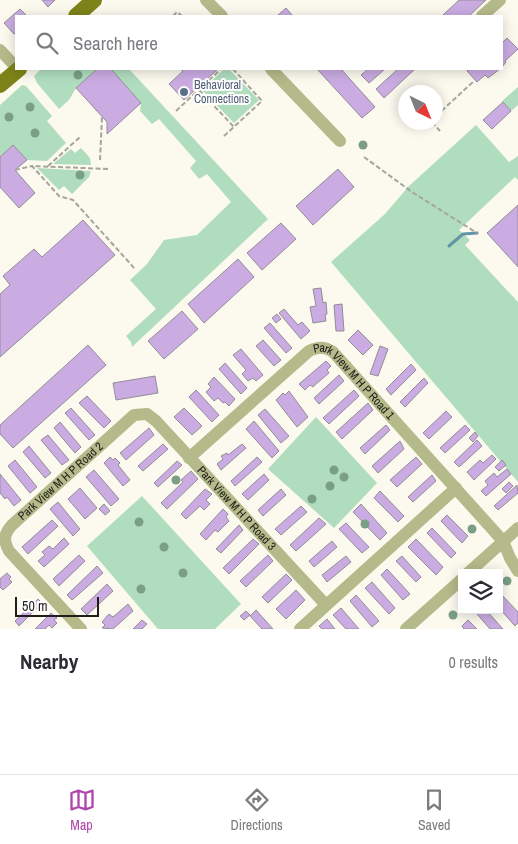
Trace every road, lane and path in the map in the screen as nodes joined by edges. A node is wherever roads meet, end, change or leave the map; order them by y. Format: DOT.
graph roads {
  1 [pos="94,0"];
  2 [pos="206,0"];
  3 [pos="500,0"];
  4 [pos="77,15"];
  5 [pos="221,15"];
  6 [pos="483,15"];
  7 [pos="0,50"];
  8 [pos="15,66"];
  9 [pos="17,70"];
  10 [pos="220,70"];
  11 [pos="233,70"];
  12 [pos="272,70"];
  13 [pos="474,81"];
  14 [pos="0,86"];
  15 [pos="199,90"];
  16 [pos="443,110"];
  17 [pos="176,111"];
  18 [pos="102,117"];
  19 [pos="234,127"];
  20 [pos="224,136"];
  21 [pos="80,137"];
  22 [pos="340,141"];
  23 [pos="364,156"];
  24 [pos="100,160"];
  25 [pos="32,166"];
  26 [pos="48,166"];
  27 [pos="108,169"];
  28 [pos="15,170"];
  29 [pos="406,182"];
  30 [pos="405,187"];
  31 [pos="477,233"];
  32 [pos="134,269"];
  33 [pos="146,414"];
  34 [pos="189,458"];
  35 [pos="456,488"];
  36 [pos="518,528"];
  37 [pos="503,541"];
  38 [pos="472,569"];
  39 [pos="518,571"];
  40 [pos="458,582"];
  41 [pos="326,605"];
  42 [pos="81,629"];
  43 [pos="300,629"];
  44 [pos="406,629"];
  1 -- 4 [label="main road"];
  2 -- 5 [label="street"];
  3 -- 6 [label="street"];
  7 -- 8 [label="street"];
  9 -- 14 [label="main road"];
  10 -- 15 [label="path"];
  11 -- 19 [label="path"];
  12 -- 22 [label="street"];
  13 -- 16 [label="path"];
  15 -- 17 [label="path"];
  15 -- 19 [label="path"];
  18 -- 24 [label="path"];
  19 -- 20 [label="path"];
  21 -- 26 [label="path"];
  23 -- 30 [label="path"];
  25 -- 26 [label="path"];
  25 -- 28 [label="path"];
  25 -- 32 [label="path"];
  26 -- 27 [label="path"];
  29 -- 30 [label="path"];
  30 -- 31 [label="path"];
  33 -- 34 [label="street, Park View M H P Road 3"];
  33 -- 42 [label="street, Park View M H P Road 2"];
  34 -- 35 [label="street, Park View M H P Road 1"];
  34 -- 41 [label="street, Park View M H P Road 3"];
  35 -- 37 [label="street, Park View M H P Road 1"];
  35 -- 41 [label="street"];
  36 -- 37 [label="street"];
  37 -- 38 [label="street"];
  37 -- 39 [label="street, Park View M H P Road 1"];
  40 -- 44 [label="street"];
  41 -- 43 [label="street"];
}
